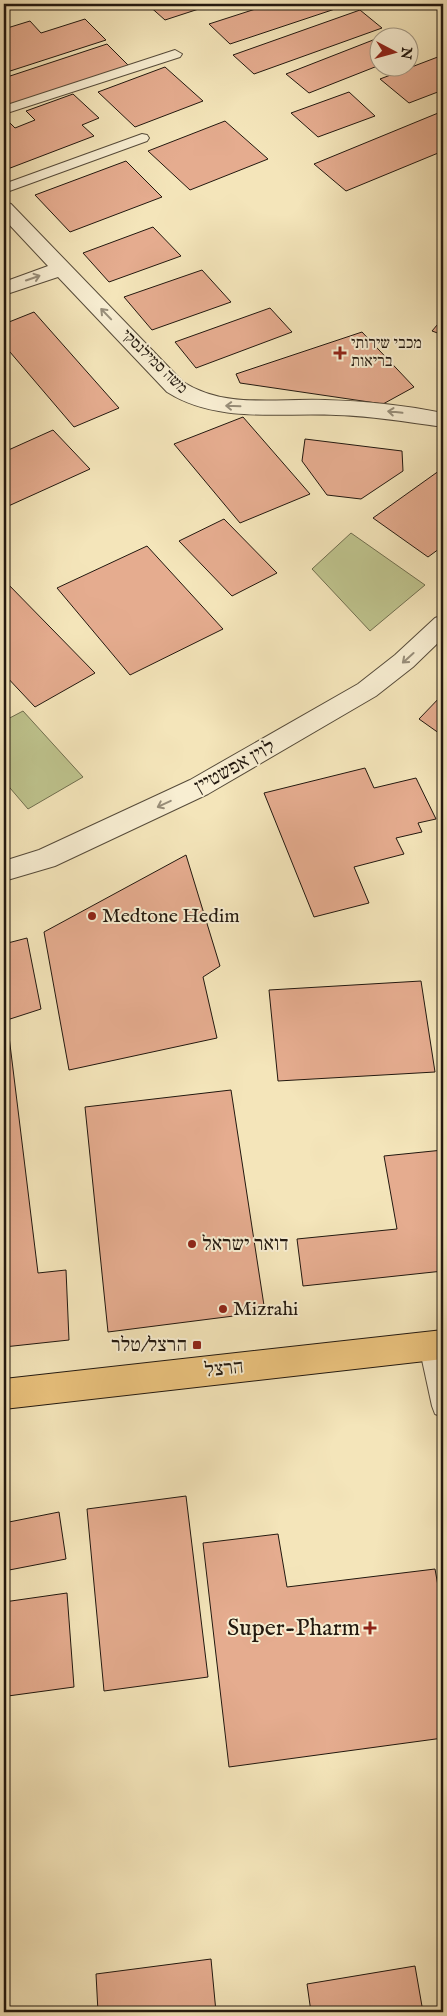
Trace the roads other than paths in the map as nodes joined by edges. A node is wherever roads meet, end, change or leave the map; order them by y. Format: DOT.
graph roads {
  1 [pos="176,54"];
  2 [pos="4,110"];
  3 [pos="142,138"];
  4 [pos="4,189"];
  5 [pos="4,208"];
  6 [pos="62,268"];
  7 [pos="4,289"];
  8 [pos="443,420"];
  9 [pos="443,624"];
  10 [pos="4,871"];
  11 [pos="437,1345"];
  12 [pos="4,1394"];
  13 [pos="443,1406"];
  1 -- 2 [label="lane"];
  3 -- 4 [label="lane"];
  5 -- 6 [label="street, משה סמילנסקי"];
  7 -- 6 [label="street, one-way"];
  8 -- 6 [label="street, משה סמילנסקי, one-way"];
  9 -- 10 [label="street, לוין אפשטיין, one-way"];
  11 -- 12 [label="main road, הרצל"];
  11 -- 13 [label="lane"];
}
